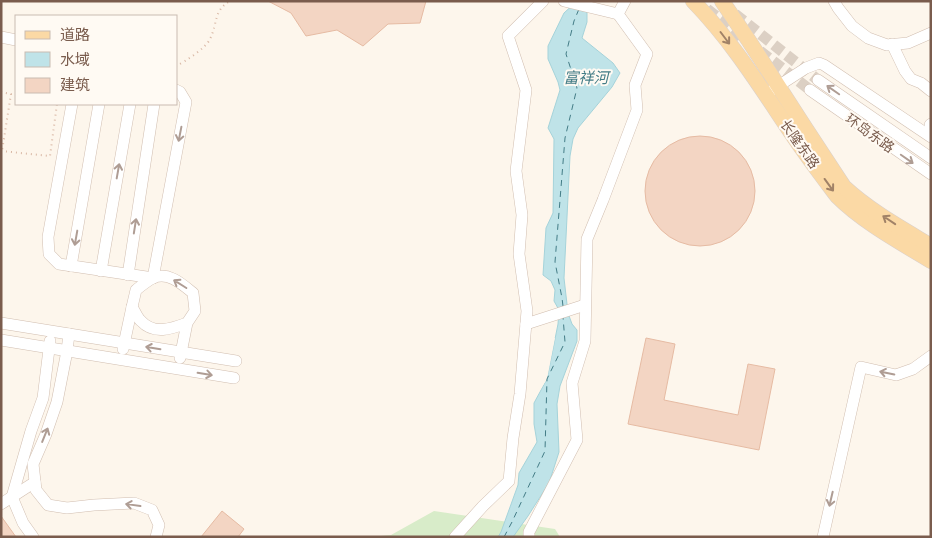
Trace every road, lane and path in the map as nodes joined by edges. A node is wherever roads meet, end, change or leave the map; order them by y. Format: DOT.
graph roads {
  1 [pos="230,1"];
  2 [pos="543,1"];
  3 [pos="564,1"];
  4 [pos="624,1"];
  5 [pos="834,1"];
  6 [pos="699,3"];
  7 [pos="725,3"];
  8 [pos="618,14"];
  9 [pos="712,21"];
  10 [pos="931,33"];
  11 [pos="1,36"];
  12 [pos="15,40"];
  13 [pos="892,44"];
  14 [pos="907,44"];
  15 [pos="178,65"];
  16 [pos="905,71"];
  17 [pos="818,80"];
  18 [pos="772,90"];
  19 [pos="810,90"];
  20 [pos="178,91"];
  21 [pos="931,91"];
  22 [pos="1,92"];
  23 [pos="57,105"];
  24 [pos="72,105"];
  25 [pos="99,105"];
  26 [pos="130,105"];
  27 [pos="154,105"];
  28 [pos="902,119"];
  29 [pos="930,125"];
  30 [pos="931,137"];
  31 [pos="2,152"];
  32 [pos="931,158"];
  33 [pos="931,174"];
  34 [pos="931,246"];
  35 [pos="931,261"];
  36 [pos="71,266"];
  37 [pos="101,271"];
  38 [pos="128,274"];
  39 [pos="153,278"];
  40 [pos="585,305"];
  41 [pos="132,307"];
  42 [pos="1,323"];
  43 [pos="187,323"];
  44 [pos="526,324"];
  45 [pos="52,331"];
  46 [pos="69,334"];
  47 [pos="1,340"];
  48 [pos="124,343"];
  49 [pos="49,348"];
  50 [pos="67,351"];
  51 [pos="182,352"];
  52 [pos="931,356"];
  53 [pos="121,360"];
  54 [pos="236,361"];
  55 [pos="178,369"];
  56 [pos="234,378"];
  57 [pos="35,482"];
  58 [pos="12,497"];
  59 [pos="1,504"];
  60 [pos="33,537"];
  61 [pos="156,537"];
  62 [pos="455,537"];
  63 [pos="529,537"];
  64 [pos="823,537"];
  1 -- 15 [label="path"];
  2 -- 44 [label="street"];
  3 -- 8 [label="street"];
  4 -- 8 [label="street"];
  5 -- 13 [label="street"];
  6 -- 9 [label="main road, 长隆东路"];
  7 -- 9 [label="street"];
  7 -- 18 [label="main road, 长隆东路"];
  8 -- 40 [label="street"];
  9 -- 18 [label="main road, 长隆东路, one-way"];
  10 -- 14 [label="street"];
  11 -- 12 [label="street"];
  13 -- 14 [label="street"];
  13 -- 16 [label="street"];
  14 -- 16 [label="street"];
  16 -- 21 [label="street"];
  32 -- 17 [label="street, 环岛东路, one-way"];
  18 -- 28 [label="street"];
  34 -- 18 [label="main road, 长隆东路, one-way"];
  18 -- 35 [label="main road, 长隆东路, one-way"];
  19 -- 33 [label="street, 环岛东路, one-way"];
  20 -- 39 [label="street, one-way"];
  22 -- 31 [label="path"];
  23 -- 31 [label="path"];
  24 -- 36 [label="street"];
  25 -- 36 [label="street, one-way"];
  37 -- 26 [label="street, one-way"];
  38 -- 27 [label="street, one-way"];
  28 -- 29 [label="street"];
  28 -- 30 [label="street"];
  36 -- 37 [label="street"];
  37 -- 38 [label="street"];
  38 -- 39 [label="street"];
  39 -- 41 [label="street"];
  43 -- 39 [label="street, one-way"];
  40 -- 44 [label="street"];
  40 -- 63 [label="street"];
  41 -- 43 [label="street"];
  41 -- 48 [label="street"];
  42 -- 45 [label="street"];
  43 -- 51 [label="street"];
  44 -- 62 [label="street"];
  45 -- 46 [label="street"];
  45 -- 49 [label="street"];
  46 -- 48 [label="street"];
  46 -- 50 [label="street"];
  47 -- 49 [label="street"];
  51 -- 48 [label="street, one-way"];
  48 -- 53 [label="street"];
  49 -- 50 [label="street"];
  49 -- 58 [label="street"];
  50 -- 53 [label="street"];
  57 -- 50 [label="street, one-way"];
  51 -- 54 [label="street"];
  51 -- 55 [label="street"];
  52 -- 64 [label="street, one-way"];
  53 -- 55 [label="street"];
  55 -- 56 [label="street, one-way"];
  57 -- 58 [label="street"];
  61 -- 57 [label="street, one-way"];
  58 -- 59 [label="street"];
  58 -- 60 [label="street"];
}
